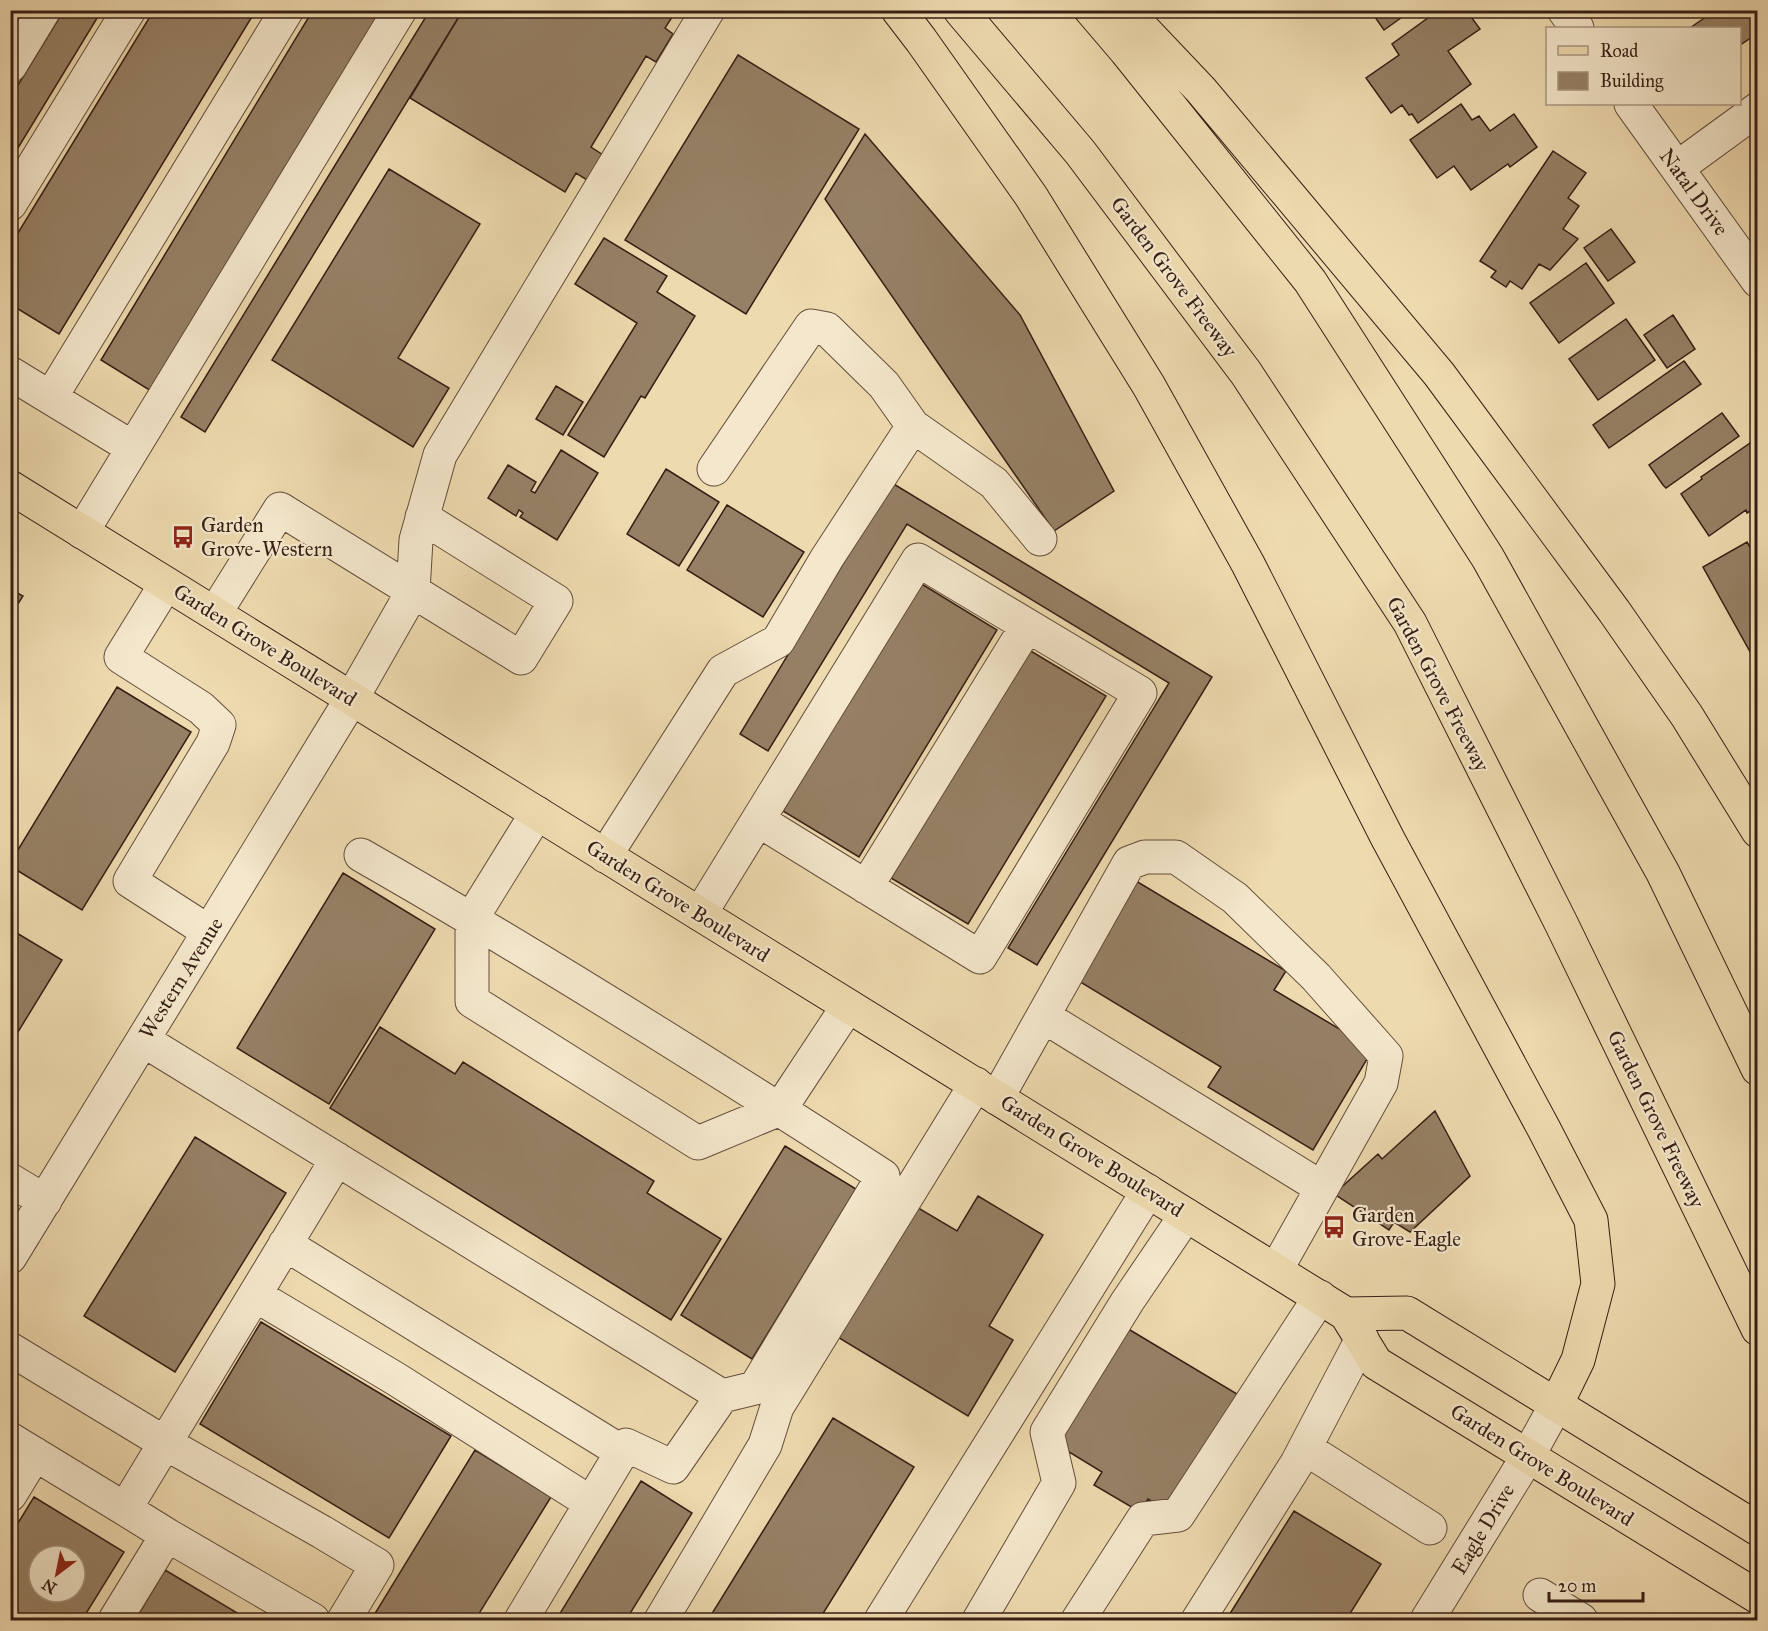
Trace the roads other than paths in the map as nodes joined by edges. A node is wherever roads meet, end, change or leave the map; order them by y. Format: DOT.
graph roads {
  1 [pos="44,10"];
  2 [pos="129,10"];
  3 [pos="287,10"];
  4 [pos="400,10"];
  5 [pos="708,10"];
  6 [pos="898,10"];
  7 [pos="960,10"];
  8 [pos="1091,10"];
  9 [pos="1125,10"];
  10 [pos="1564,10"];
  11 [pos="1576,27"];
  12 [pos="13,55"];
  13 [pos="1632,105"];
  14 [pos="1758,109"];
  15 [pos="1677,168"];
  16 [pos="10,204"];
  17 [pos="1758,281"];
  18 [pos="10,373"];
  19 [pos="51,397"];
  20 [pos="913,426"];
  21 [pos="133,448"];
  22 [pos="714,469"];
  23 [pos="10,487"];
  24 [pos="422,517"];
  25 [pos="82,532"];
  26 [pos="1040,539"];
  27 [pos="166,584"];
  28 [pos="413,591"];
  29 [pos="215,613"];
  30 [pos="1027,626"];
  31 [pos="352,698"];
  32 [pos="537,813"];
  33 [pos="758,819"];
  34 [pos="1758,831"];
  35 [pos="361,855"];
  36 [pos="605,856"];
  37 [pos="866,886"];
  38 [pos="700,914"];
  39 [pos="472,918"];
  40 [pos="209,932"];
  41 [pos="848,1005"];
  42 [pos="1043,1016"];
  43 [pos="143,1040"];
  44 [pos="1758,1069"];
  45 [pos="986,1091"];
  46 [pos="780,1109"];
  47 [pos="337,1159"];
  48 [pos="10,1180"];
  49 [pos="1322,1188"];
  50 [pos="1148,1191"];
  51 [pos="45,1201"];
  52 [pos="1186,1215"];
  53 [pos="285,1244"];
  54 [pos="10,1257"];
  55 [pos="1276,1270"];
  56 [pos="255,1295"];
  57 [pos="1343,1317"];
  58 [pos="1758,1329"];
  59 [pos="10,1349"];
  60 [pos="722,1396"];
  61 [pos="1556,1405"];
  62 [pos="165,1443"];
  63 [pos="23,1447"];
  64 [pos="1305,1448"];
  65 [pos="622,1452"];
  66 [pos="1528,1456"];
  67 [pos="10,1494"];
  68 [pos="591,1503"];
  69 [pos="125,1509"];
  70 [pos="1430,1528"];
  71 [pos="1758,1530"];
  72 [pos="167,1535"];
  73 [pos="1540,1595"];
  74 [pos="1758,1597"];
  75 [pos="115,1620"];
  76 [pos="313,1620"];
  77 [pos="344,1620"];
  78 [pos="521,1620"];
  79 [pos="661,1620"];
  80 [pos="881,1620"];
  81 [pos="979,1620"];
  82 [pos="1078,1620"];
  83 [pos="1198,1620"];
  84 [pos="1427,1620"];
  85 [pos="1581,1620"];
  1 -- 12 [label="street"];
  2 -- 16 [label="street"];
  3 -- 19 [label="street"];
  4 -- 21 [label="street"];
  5 -- 24 [label="street"];
  6 -- 61 [label="main road"];
  7 -- 58 [label="main road, Garden Grove Freeway"];
  8 -- 44 [label="main road"];
  9 -- 34 [label="main road"];
  10 -- 11 [label="street"];
  13 -- 15 [label="street, Natal Drive"];
  14 -- 15 [label="street"];
  15 -- 17 [label="street, Natal Drive"];
  18 -- 19 [label="street"];
  19 -- 21 [label="street"];
  20 -- 22 [label="street"];
  20 -- 26 [label="street"];
  20 -- 36 [label="street"];
  21 -- 25 [label="street"];
  23 -- 25 [label="main road, Garden Grove Boulevard"];
  24 -- 28 [label="street"];
  24 -- 28 [label="street"];
  25 -- 27 [label="main road, Garden Grove Boulevard"];
  27 -- 29 [label="main road, Garden Grove Boulevard"];
  27 -- 40 [label="street"];
  28 -- 29 [label="street"];
  28 -- 31 [label="street, Western Avenue"];
  29 -- 31 [label="main road, Garden Grove Boulevard"];
  30 -- 33 [label="street"];
  30 -- 37 [label="street"];
  30 -- 37 [label="street"];
  31 -- 32 [label="main road, Garden Grove Boulevard"];
  31 -- 40 [label="street, Western Avenue"];
  32 -- 36 [label="main road, Garden Grove Boulevard"];
  32 -- 39 [label="street"];
  33 -- 37 [label="street"];
  33 -- 38 [label="street"];
  35 -- 39 [label="street"];
  36 -- 38 [label="main road, Garden Grove Boulevard"];
  38 -- 41 [label="main road, Garden Grove Boulevard"];
  39 -- 46 [label="street"];
  39 -- 46 [label="street"];
  40 -- 43 [label="street, Western Avenue"];
  41 -- 45 [label="main road, Garden Grove Boulevard"];
  41 -- 46 [label="street"];
  42 -- 45 [label="street"];
  42 -- 49 [label="street"];
  42 -- 49 [label="street"];
  43 -- 47 [label="street"];
  43 -- 51 [label="street, Western Avenue"];
  45 -- 50 [label="main road, Garden Grove Boulevard"];
  45 -- 79 [label="street"];
  46 -- 60 [label="street"];
  47 -- 53 [label="street"];
  47 -- 60 [label="street"];
  48 -- 51 [label="street"];
  49 -- 55 [label="street"];
  50 -- 52 [label="main road, Garden Grove Boulevard"];
  50 -- 80 [label="street"];
  51 -- 54 [label="street, Western Avenue"];
  52 -- 55 [label="main road, Garden Grove Boulevard"];
  52 -- 81 [label="street"];
  53 -- 56 [label="street"];
  53 -- 65 [label="street"];
  55 -- 57 [label="main road, Garden Grove Boulevard"];
  56 -- 62 [label="street"];
  56 -- 68 [label="street"];
  57 -- 61 [label="main road"];
  57 -- 64 [label="street"];
  57 -- 66 [label="main road, Garden Grove Boulevard"];
  57 -- 82 [label="street"];
  59 -- 62 [label="street"];
  60 -- 65 [label="street"];
  61 -- 66 [label="street, Eagle Drive"];
  61 -- 71 [label="main road"];
  62 -- 69 [label="street"];
  62 -- 77 [label="street"];
  63 -- 67 [label="street"];
  63 -- 69 [label="street"];
  64 -- 70 [label="street"];
  64 -- 83 [label="street"];
  65 -- 68 [label="street"];
  66 -- 74 [label="main road, Garden Grove Boulevard"];
  66 -- 84 [label="street, Eagle Drive"];
  68 -- 78 [label="street"];
  69 -- 72 [label="street"];
  72 -- 75 [label="street"];
  72 -- 76 [label="street"];
  73 -- 85 [label="street"];
}
